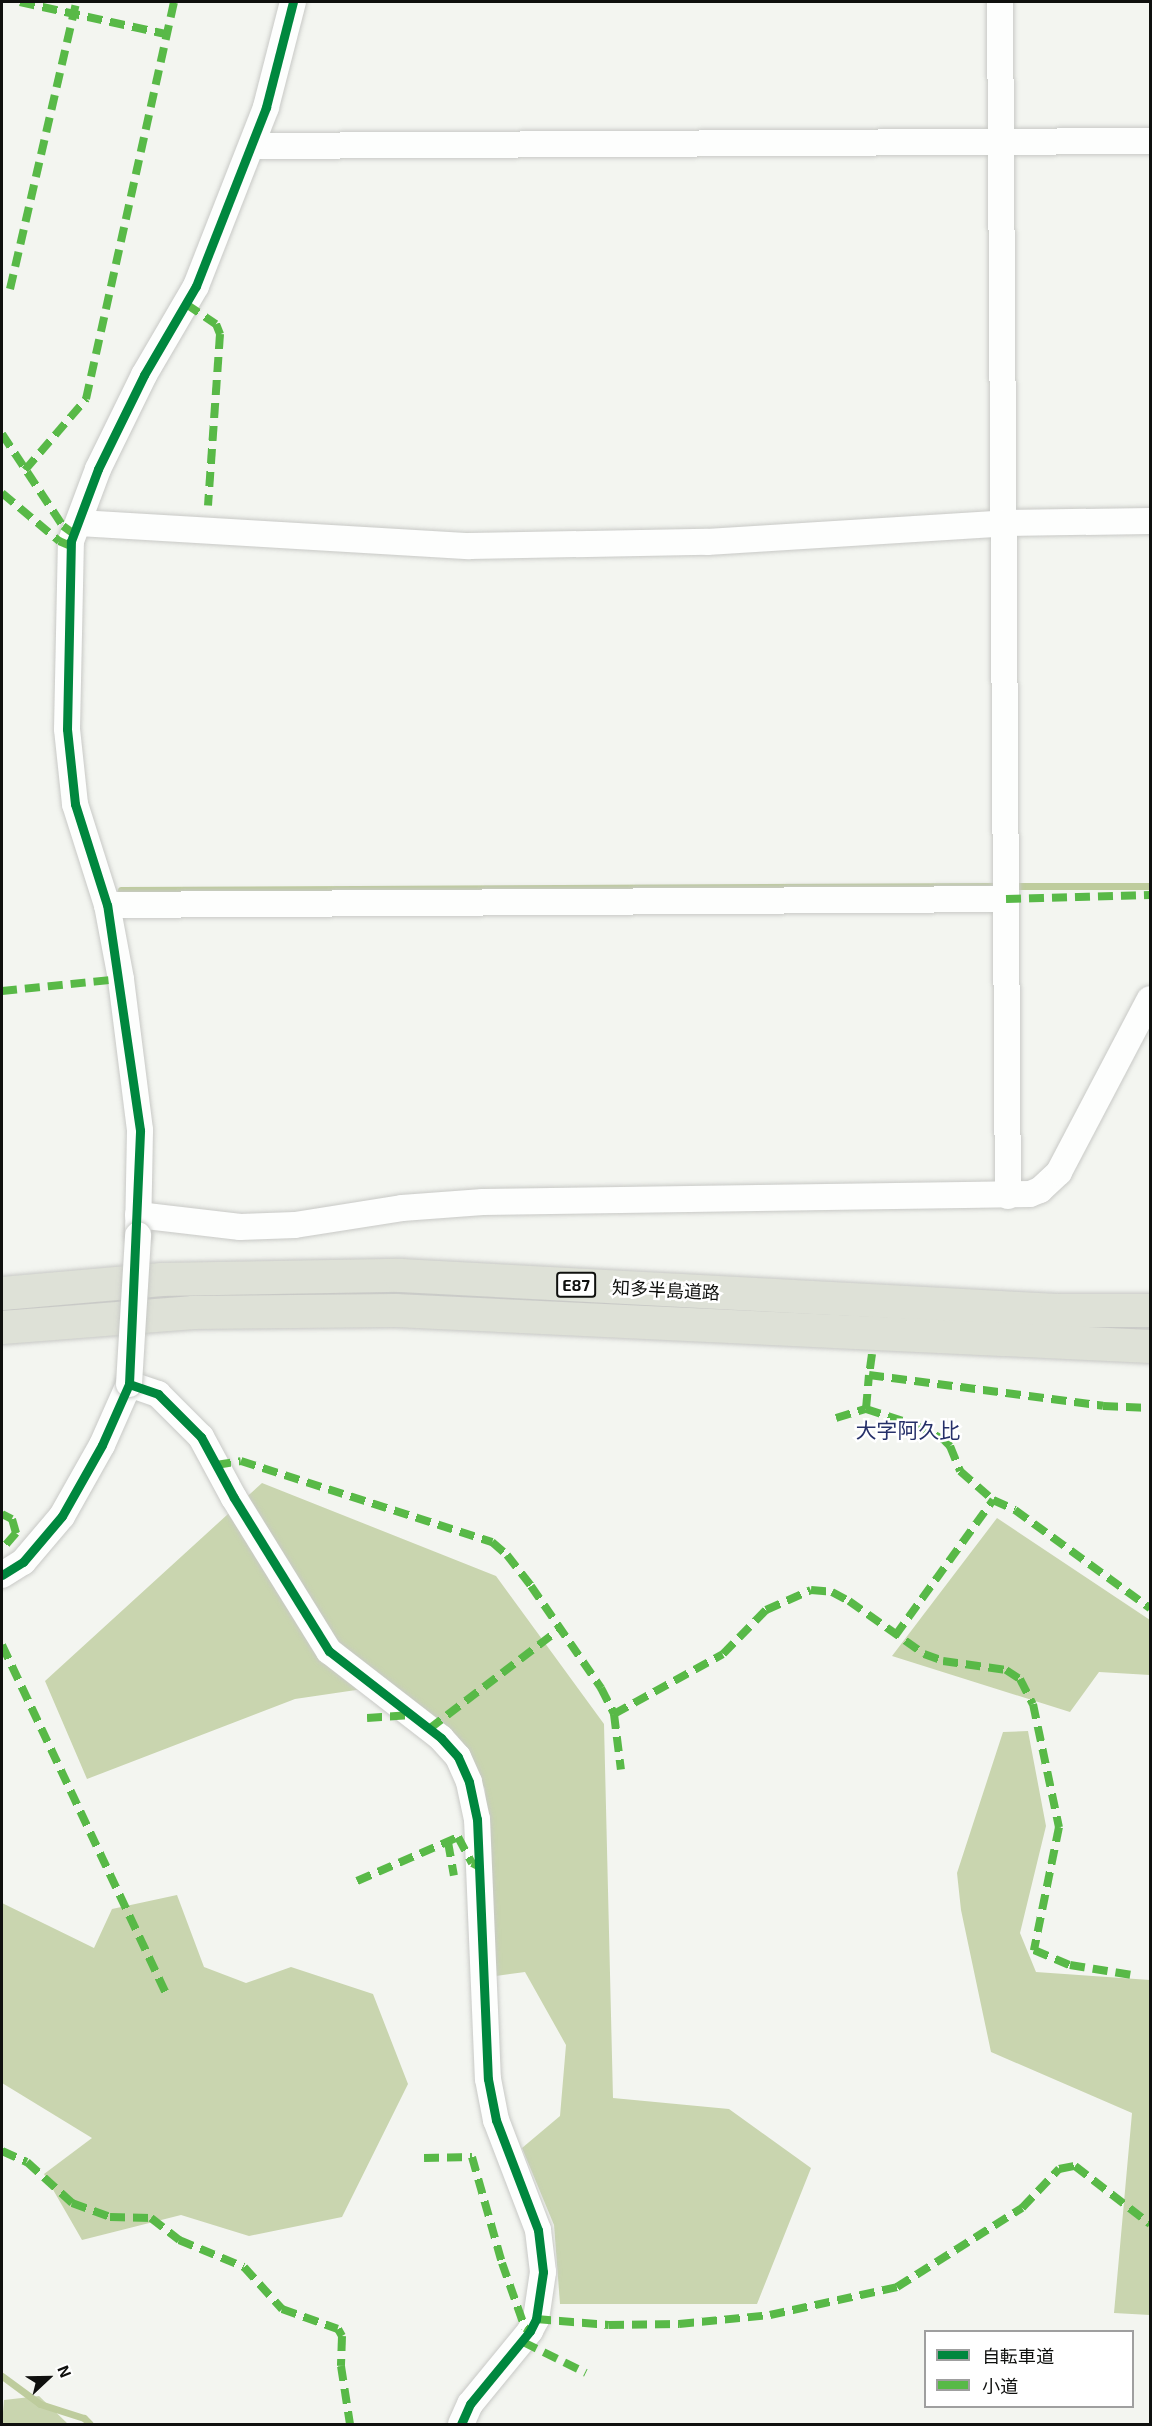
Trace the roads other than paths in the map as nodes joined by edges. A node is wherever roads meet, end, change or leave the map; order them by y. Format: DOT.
graph roads {
  1 [pos="293,2"];
  2 [pos="1000,2"];
  3 [pos="1150,141"];
  4 [pos="1000,143"];
  5 [pos="252,146"];
  6 [pos="1150,521"];
  7 [pos="79,523"];
  8 [pos="1006,523"];
  9 [pos="1006,899"];
  10 [pos="107,905"];
  11 [pos="1150,999"];
  12 [pos="1008,1196"];
  13 [pos="138,1225"];
  14 [pos="2,1293"];
  15 [pos="1150,1311"];
  16 [pos="2,1327"];
  17 [pos="1078,1343"];
  18 [pos="1150,1346"];
  19 [pos="1150,1360"];
  20 [pos="129,1384"];
  21 [pos="2,1575"];
  22 [pos="461,2424"];
  1 -- 5 [label="street"];
  2 -- 4 [label="street"];
  3 -- 4 [label="street"];
  4 -- 5 [label="street"];
  4 -- 8 [label="street"];
  5 -- 7 [label="street"];
  6 -- 8 [label="street"];
  7 -- 8 [label="street"];
  7 -- 10 [label="street"];
  8 -- 9 [label="street"];
  9 -- 10 [label="street"];
  9 -- 12 [label="street"];
  10 -- 13 [label="street"];
  11 -- 12 [label="street"];
  12 -- 13 [label="street"];
  13 -- 20 [label="street, bridge"];
  14 -- 15 [label="highway, 知多半島道路 / E87"];
  16 -- 17 [label="highway, 知多半島道路 / E87"];
  17 -- 18 [label="highway, 知多半島道路 / E87"];
  17 -- 19 [label="highway"];
  20 -- 21 [label="street"];
  20 -- 22 [label="street"];
}
